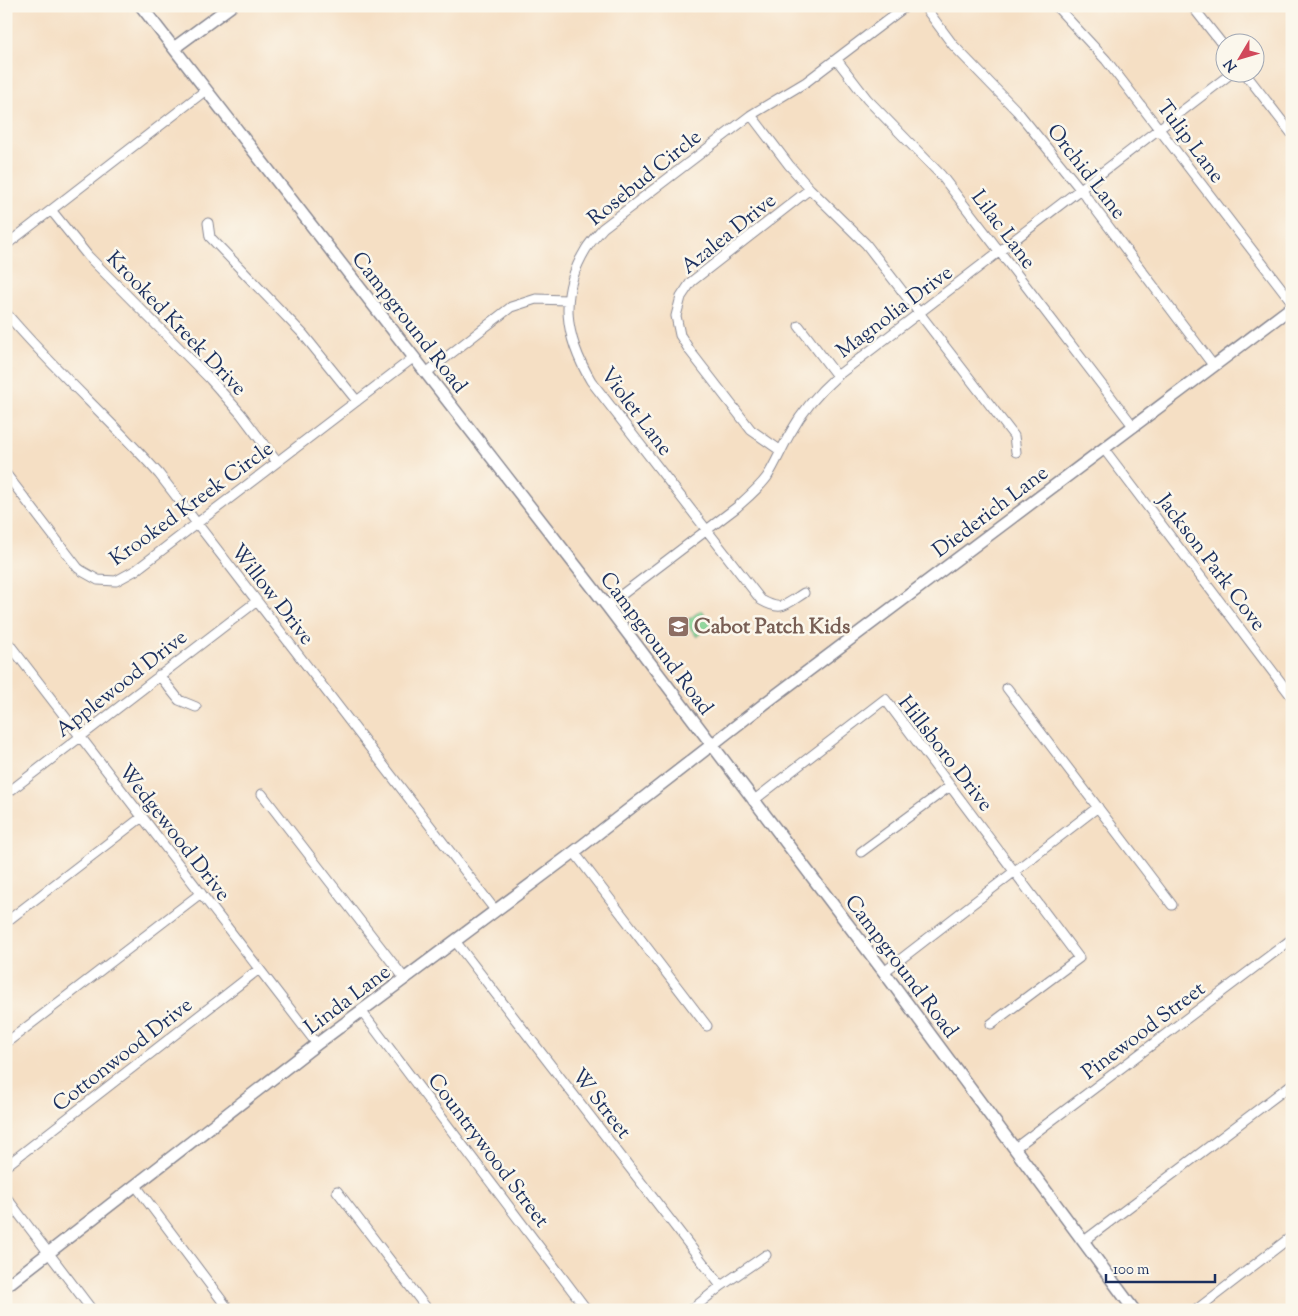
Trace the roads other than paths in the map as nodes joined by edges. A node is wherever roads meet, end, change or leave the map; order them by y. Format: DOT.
graph roads {
  1 [pos="141,6"];
  2 [pos="231,6"];
  3 [pos="906,6"];
  4 [pos="924,6"];
  5 [pos="1056,6"];
  6 [pos="1192,6"];
  7 [pos="1216,36"];
  8 [pos="174,48"];
  9 [pos="837,60"];
  10 [pos="1220,82"];
  11 [pos="1252,82"];
  12 [pos="206,90"];
  13 [pos="751,116"];
  14 [pos="1160,129"];
  15 [pos="1292,134"];
  16 [pos="810,189"];
  17 [pos="1080,190"];
  18 [pos="51,210"];
  19 [pos="208,223"];
  20 [pos="6,245"];
  21 [pos="1000,252"];
  22 [pos="568,300"];
  23 [pos="1292,302"];
  24 [pos="1292,307"];
  25 [pos="6,314"];
  26 [pos="919,314"];
  27 [pos="799,326"];
  28 [pos="413,358"];
  29 [pos="1213,365"];
  30 [pos="426,373"];
  31 [pos="837,376"];
  32 [pos="357,401"];
  33 [pos="1134,427"];
  34 [pos="1104,449"];
  35 [pos="781,451"];
  36 [pos="1016,452"];
  37 [pos="277,462"];
  38 [pos="6,474"];
  39 [pos="197,523"];
  40 [pos="707,530"];
  41 [pos="804,593"];
  42 [pos="257,601"];
  43 [pos="606,606"];
  44 [pos="6,640"];
  45 [pos="159,675"];
  46 [pos="1007,688"];
  47 [pos="1292,697"];
  48 [pos="196,707"];
  49 [pos="80,737"];
  50 [pos="712,746"];
  51 [pos="950,786"];
  52 [pos="6,794"];
  53 [pos="262,794"];
  54 [pos="753,800"];
  55 [pos="1098,807"];
  56 [pos="142,817"];
  57 [pos="574,852"];
  58 [pos="861,852"];
  59 [pos="1014,871"];
  60 [pos="200,893"];
  61 [pos="1172,905"];
  62 [pos="495,910"];
  63 [pos="6,922"];
  64 [pos="1292,939"];
  65 [pos="455,942"];
  66 [pos="259,969"];
  67 [pos="884,972"];
  68 [pos="405,979"];
  69 [pos="362,1012"];
  70 [pos="991,1024"];
  71 [pos="707,1026"];
  72 [pos="6,1043"];
  73 [pos="317,1044"];
  74 [pos="1292,1084"];
  75 [pos="1015,1148"];
  76 [pos="6,1166"];
  77 [pos="136,1186"];
  78 [pos="337,1191"];
  79 [pos="6,1197"];
  80 [pos="1292,1236"];
  81 [pos="1084,1241"];
  82 [pos="49,1253"];
  83 [pos="766,1255"];
  84 [pos="6,1286"];
  85 [pos="721,1286"];
  86 [pos="92,1310"];
  87 [pos="229,1310"];
  88 [pos="428,1310"];
  89 [pos="587,1310"];
  90 [pos="691,1310"];
  91 [pos="1134,1310"];
  92 [pos="1196,1310"];
  1 -- 8 [label="street, Campground Road"];
  2 -- 8 [label="street"];
  3 -- 9 [label="street, Rosebud Circle"];
  4 -- 17 [label="street, Orchid Lane"];
  5 -- 14 [label="street, Tulip Lane"];
  6 -- 7 [label="street"];
  8 -- 12 [label="street, Campground Road"];
  9 -- 13 [label="street, Rosebud Circle"];
  9 -- 21 [label="street, Lilac Lane"];
  10 -- 14 [label="street, Magnolia Drive"];
  11 -- 15 [label="street"];
  12 -- 18 [label="street"];
  12 -- 28 [label="street, Campground Road"];
  13 -- 16 [label="street"];
  13 -- 22 [label="street, Rosebud Circle"];
  14 -- 17 [label="street, Magnolia Drive"];
  14 -- 23 [label="street, Tulip Lane"];
  16 -- 26 [label="street"];
  16 -- 35 [label="street, Azalea Drive"];
  17 -- 21 [label="street, Magnolia Drive"];
  17 -- 29 [label="street, Orchid Lane"];
  18 -- 20 [label="street"];
  18 -- 37 [label="street, Krooked Kreek Drive"];
  19 -- 32 [label="street"];
  21 -- 26 [label="street, Magnolia Drive"];
  21 -- 33 [label="street, Lilac Lane"];
  22 -- 30 [label="street"];
  22 -- 40 [label="street, Violet Lane"];
  24 -- 29 [label="street, Diederich Lane"];
  25 -- 39 [label="street, Willow Drive"];
  26 -- 31 [label="street, Magnolia Drive"];
  26 -- 36 [label="street"];
  27 -- 31 [label="street"];
  28 -- 30 [label="street, Campground Road"];
  28 -- 32 [label="street, Krooked Kreek Circle"];
  29 -- 33 [label="street, Diederich Lane"];
  30 -- 43 [label="street, Campground Road"];
  31 -- 35 [label="street, Magnolia Drive"];
  32 -- 37 [label="street, Krooked Kreek Circle"];
  33 -- 34 [label="street, Diederich Lane"];
  34 -- 47 [label="street, Jackson Park Cove"];
  34 -- 50 [label="street, Diederich Lane"];
  35 -- 40 [label="street, Magnolia Drive"];
  37 -- 39 [label="street, Krooked Kreek Circle"];
  38 -- 39 [label="street, Krooked Kreek Circle"];
  39 -- 42 [label="street, Willow Drive"];
  40 -- 41 [label="street, Violet Lane"];
  40 -- 43 [label="street, Magnolia Drive"];
  42 -- 45 [label="street, Applewood Drive"];
  42 -- 62 [label="street, Willow Drive"];
  43 -- 50 [label="street, Campground Road"];
  44 -- 49 [label="street, Wedgewood Drive"];
  45 -- 48 [label="street"];
  45 -- 49 [label="street, Applewood Drive"];
  46 -- 55 [label="street"];
  49 -- 52 [label="street, Applewood Drive"];
  49 -- 56 [label="street, Wedgewood Drive"];
  50 -- 54 [label="street, Campground Road"];
  50 -- 57 [label="street, Linda Lane"];
  51 -- 54 [label="street, Hillsboro Drive"];
  51 -- 58 [label="street"];
  51 -- 59 [label="street, Hillsboro Drive"];
  53 -- 68 [label="street"];
  54 -- 67 [label="street, Campground Road"];
  55 -- 59 [label="street"];
  55 -- 61 [label="street"];
  56 -- 60 [label="street, Wedgewood Drive"];
  56 -- 63 [label="street"];
  57 -- 62 [label="street, Linda Lane"];
  57 -- 71 [label="street"];
  59 -- 67 [label="street"];
  59 -- 70 [label="street, Hillsboro Drive"];
  60 -- 66 [label="street, Wedgewood Drive"];
  60 -- 72 [label="street"];
  62 -- 65 [label="street, Linda Lane"];
  64 -- 75 [label="street, Pinewood Street"];
  65 -- 68 [label="street, Linda Lane"];
  65 -- 85 [label="street, W Street"];
  66 -- 73 [label="street, Wedgewood Drive"];
  66 -- 76 [label="street, Cottonwood Drive"];
  67 -- 75 [label="street, Campground Road"];
  68 -- 69 [label="street, Linda Lane"];
  69 -- 73 [label="street, Linda Lane"];
  69 -- 89 [label="street, Countrywood Street"];
  73 -- 77 [label="street, Linda Lane"];
  74 -- 81 [label="street"];
  75 -- 81 [label="street, Campground Road"];
  77 -- 82 [label="street, Linda Lane"];
  77 -- 87 [label="street"];
  78 -- 88 [label="street"];
  79 -- 82 [label="street"];
  80 -- 92 [label="street"];
  81 -- 91 [label="street, Campground Road"];
  82 -- 84 [label="street, Linda Lane"];
  82 -- 86 [label="street"];
  83 -- 85 [label="street"];
  85 -- 90 [label="street"];
}
